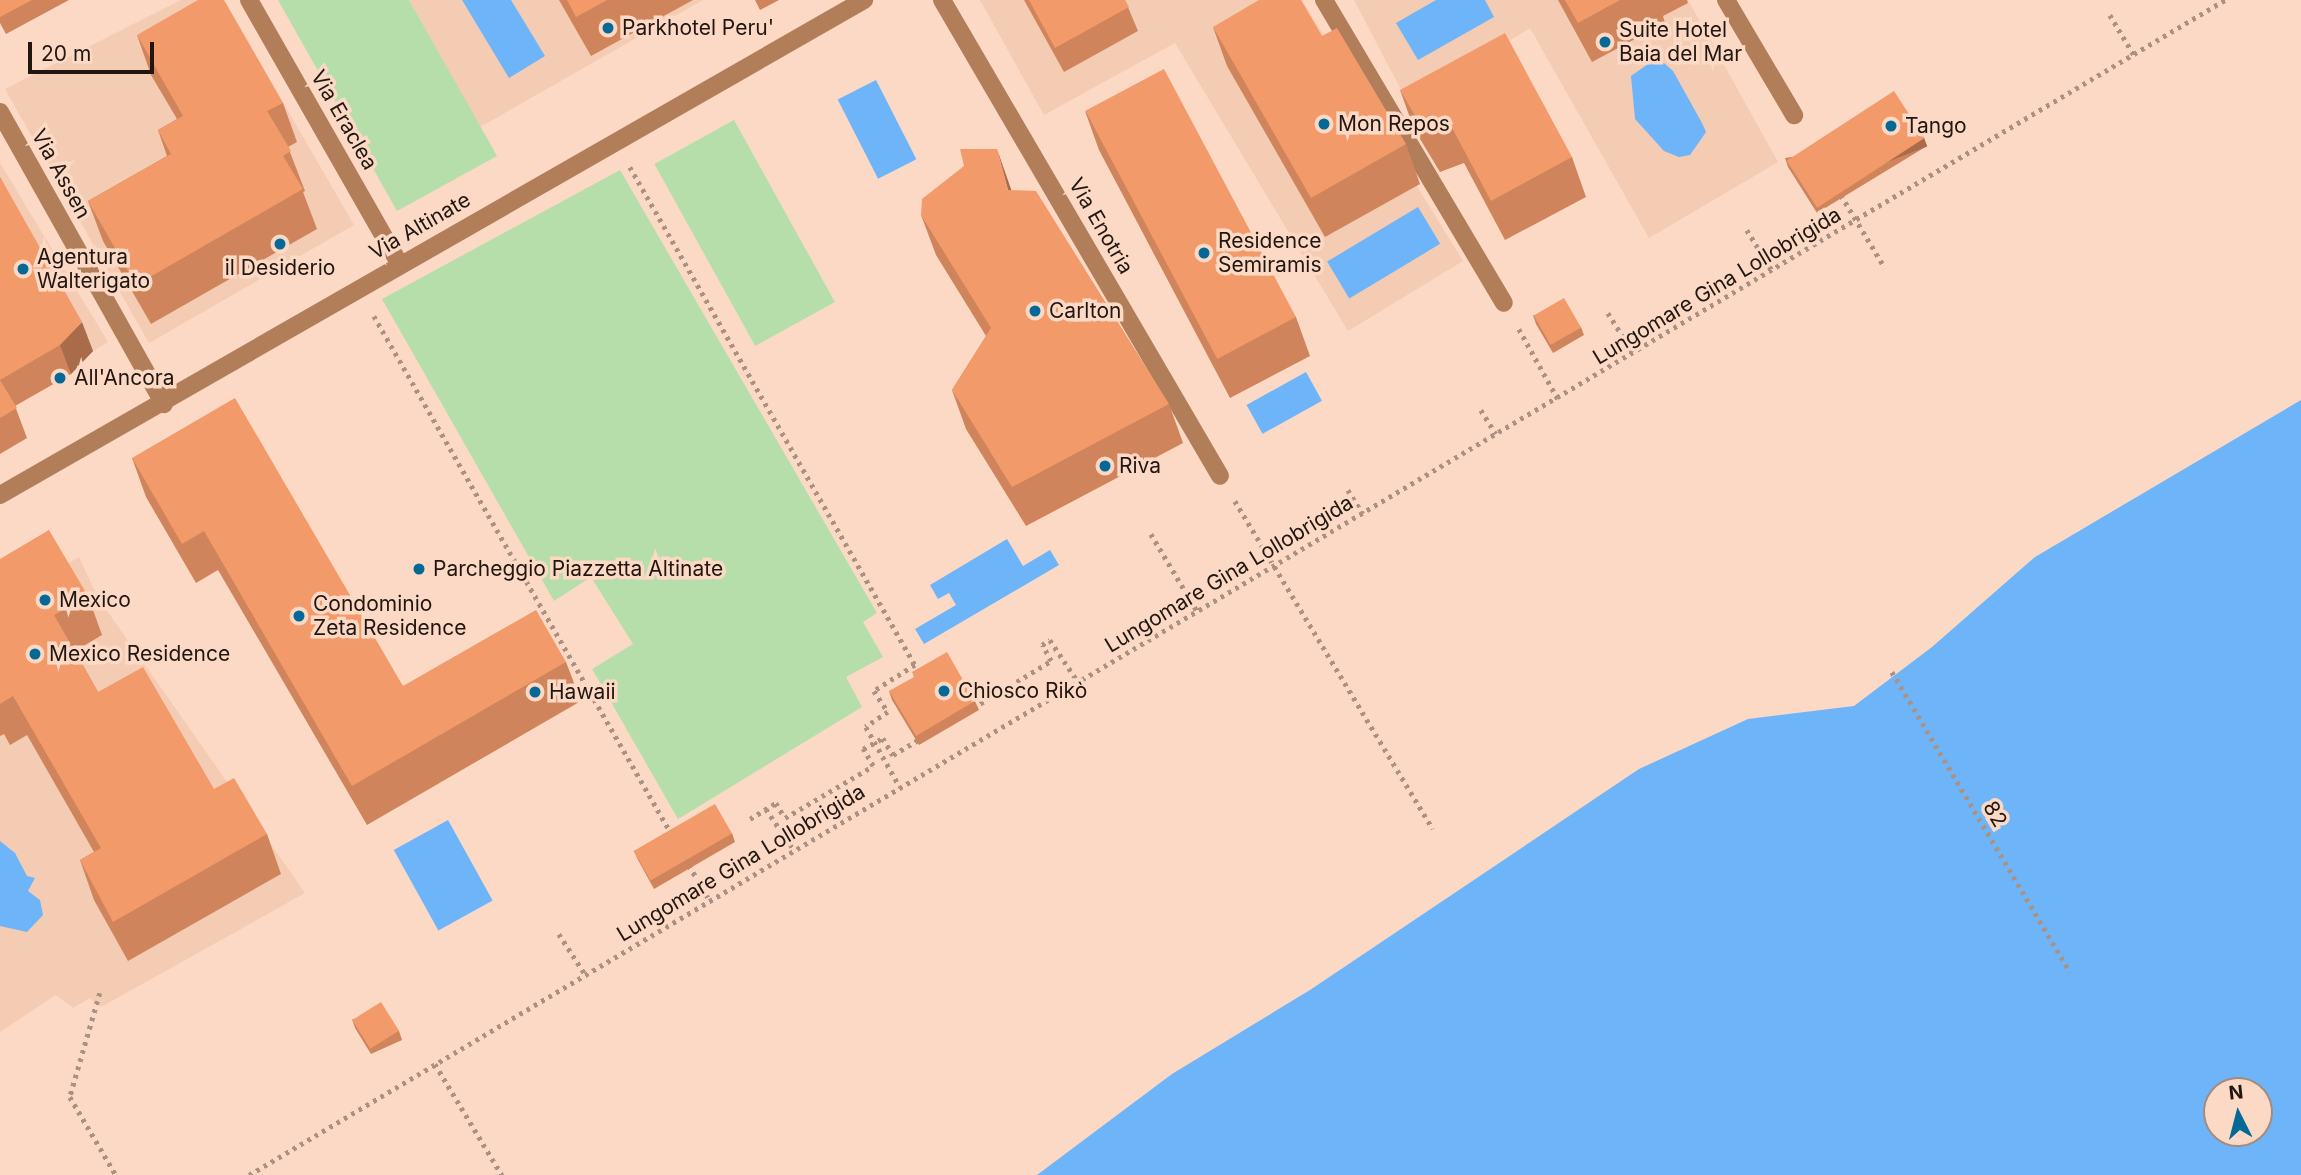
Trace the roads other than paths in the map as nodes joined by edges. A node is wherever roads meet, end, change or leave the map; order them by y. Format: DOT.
graph roads {
  1 [pos="249,0"];
  2 [pos="864,0"];
  3 [pos="942,0"];
  4 [pos="1324,0"];
  5 [pos="1726,0"];
  6 [pos="0,112"];
  7 [pos="1794,115"];
  8 [pos="399,263"];
  9 [pos="1504,303"];
  10 [pos="164,404"];
  11 [pos="1220,476"];
  12 [pos="0,495"];
  1 -- 8 [label="street, Via Eraclea"];
  2 -- 8 [label="street, Via Altinate"];
  3 -- 11 [label="street, Via Enotria"];
  4 -- 9 [label="street"];
  5 -- 7 [label="street"];
  6 -- 10 [label="street, Via Assen"];
  8 -- 10 [label="street, Via Altinate"];
  10 -- 12 [label="street, Via Altinate"];
}
